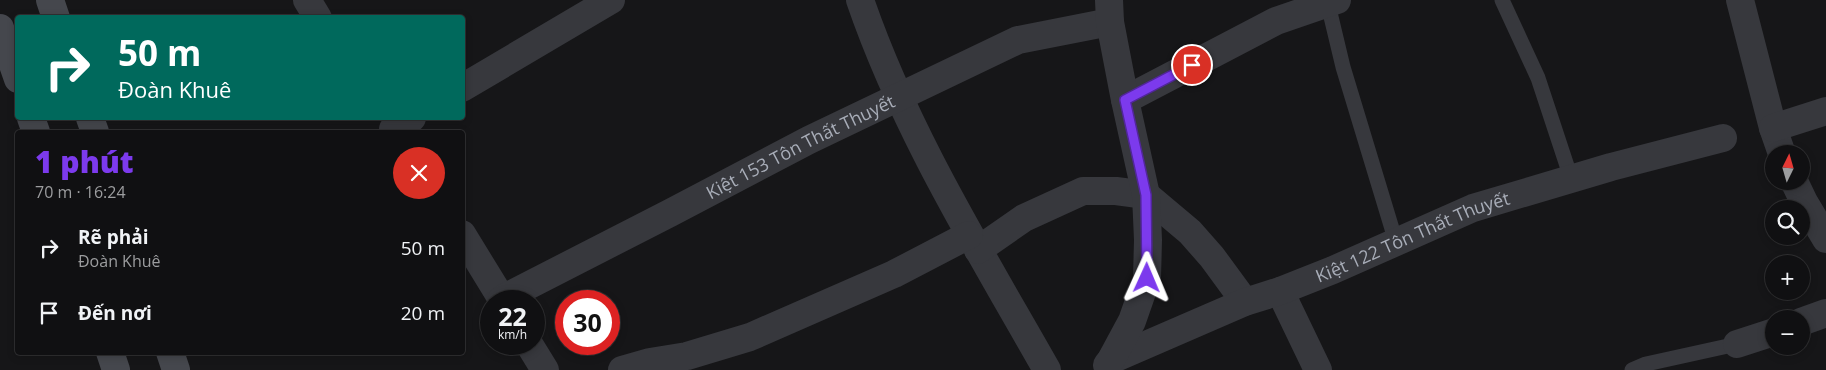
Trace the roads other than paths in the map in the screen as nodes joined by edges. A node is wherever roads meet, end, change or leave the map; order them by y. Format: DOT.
graph roads {
  1 [pos="50,0"];
  2 [pos="307,0"];
  3 [pos="611,0"];
  4 [pos="860,0"];
  5 [pos="1502,0"];
  6 [pos="1740,0"];
  7 [pos="1331,1"];
  8 [pos="1110,11"];
  9 [pos="55,15"];
  10 [pos="316,15"];
  11 [pos="0,28"];
  12 [pos="15,70"];
  13 [pos="465,86"];
  14 [pos="899,98"];
  15 [pos="1125,100"];
  16 [pos="1826,111"];
  17 [pos="1773,128"];
  18 [pos="1723,138"];
  19 [pos="1779,145"];
  20 [pos="1571,178"];
  21 [pos="1798,190"];
  22 [pos="1146,195"];
  23 [pos="465,239"];
  24 [pos="1826,239"];
  25 [pos="974,242"];
  26 [pos="1396,242"];
  27 [pos="496,290"];
  28 [pos="521,290"];
  29 [pos="1280,291"];
  30 [pos="1245,302"];
  31 [pos="1826,313"];
  32 [pos="1810,319"];
  33 [pos="1765,335"];
  34 [pos="1738,344"];
  35 [pos="111,355"];
  36 [pos="171,355"];
  37 [pos="536,355"];
  38 [pos="1106,365"];
  39 [pos="116,370"];
  40 [pos="176,370"];
  41 [pos="545,370"];
  42 [pos="622,370"];
  43 [pos="1047,370"];
  44 [pos="1318,370"];
  45 [pos="1632,370"];
  1 -- 9 [label="main road"];
  2 -- 10 [label="street"];
  3 -- 13 [label="street"];
  4 -- 14 [label="street"];
  5 -- 20 [label="lane"];
  6 -- 17 [label="street"];
  7 -- 15 [label="street"];
  7 -- 26 [label="lane"];
  8 -- 14 [label="street, Kiệt 153 Tôn Thất Thuyết"];
  8 -- 15 [label="street"];
  11 -- 12 [label="main road"];
  14 -- 25 [label="street"];
  14 -- 28 [label="street, Kiệt 153 Tôn Thất Thuyết"];
  15 -- 22 [label="street"];
  16 -- 17 [label="street"];
  17 -- 19 [label="street"];
  18 -- 20 [label="street, Kiệt 122 Tôn Thất Thuyết"];
  20 -- 26 [label="street, Kiệt 122 Tôn Thất Thuyết"];
  21 -- 24 [label="street"];
  22 -- 25 [label="street"];
  22 -- 30 [label="street"];
  22 -- 38 [label="street"];
  23 -- 27 [label="street"];
  25 -- 42 [label="street"];
  25 -- 43 [label="street"];
  26 -- 29 [label="street, Kiệt 122 Tôn Thất Thuyết"];
  29 -- 30 [label="street, Kiệt 122 Tôn Thất Thuyết"];
  29 -- 44 [label="street"];
  30 -- 38 [label="street, Kiệt 122 Tôn Thất Thuyết"];
  31 -- 32 [label="street"];
  33 -- 34 [label="street"];
  34 -- 45 [label="lane"];
  35 -- 39 [label="main road"];
  36 -- 40 [label="main road"];
  37 -- 41 [label="street"];
}
